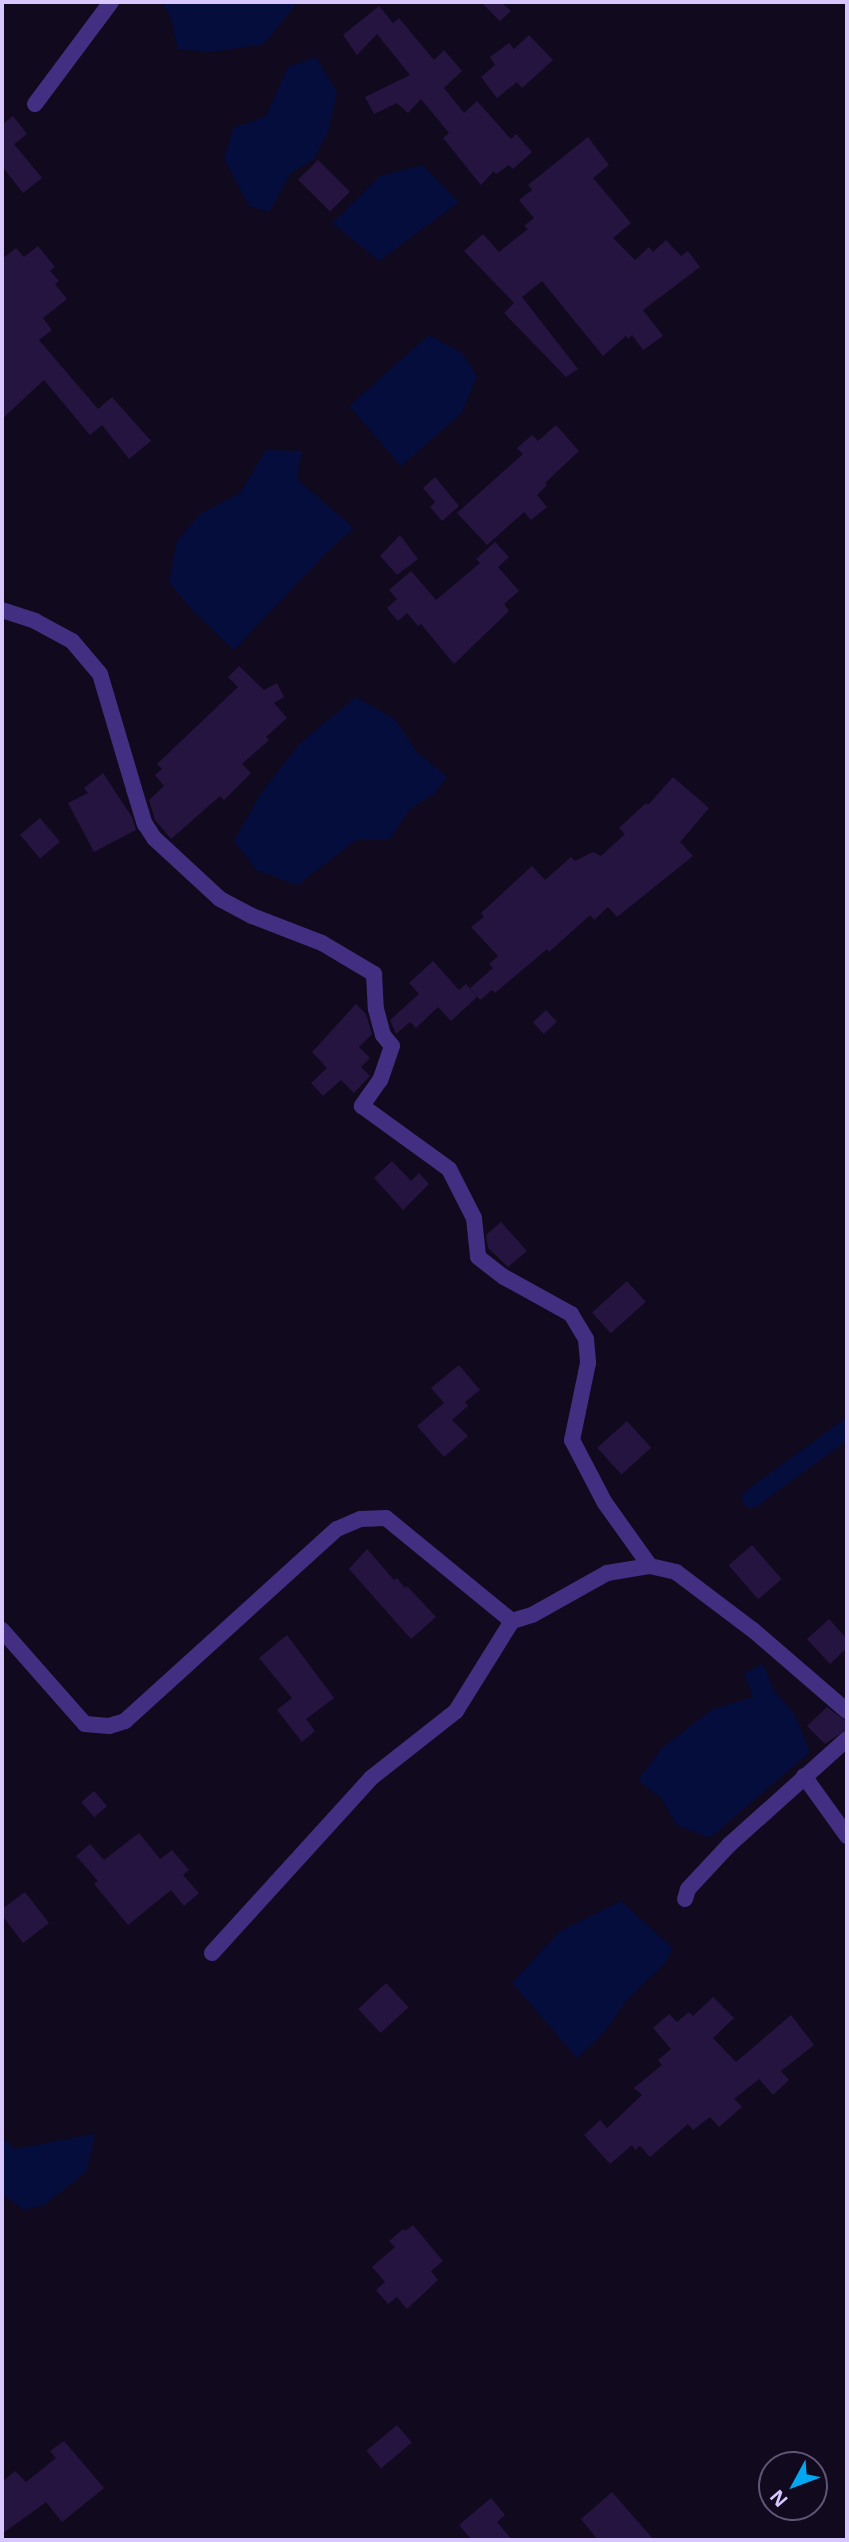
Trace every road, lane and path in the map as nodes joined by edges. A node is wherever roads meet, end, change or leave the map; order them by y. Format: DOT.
graph roads {
  1 [pos="111,2"];
  2 [pos="35,104"];
  3 [pos="2,610"];
  4 [pos="650,1566"];
  5 [pos="512,1621"];
  6 [pos="2,1630"];
  7 [pos="847,1711"];
  8 [pos="847,1740"];
  9 [pos="804,1776"];
  10 [pos="847,1836"];
  11 [pos="685,1899"];
  12 [pos="212,1953"];
  1 -- 2 [label="street"];
  3 -- 4 [label="street"];
  4 -- 5 [label="street"];
  4 -- 7 [label="street"];
  5 -- 6 [label="street"];
  5 -- 12 [label="street"];
  8 -- 9 [label="street"];
  9 -- 10 [label="street"];
  9 -- 11 [label="street"];
}
